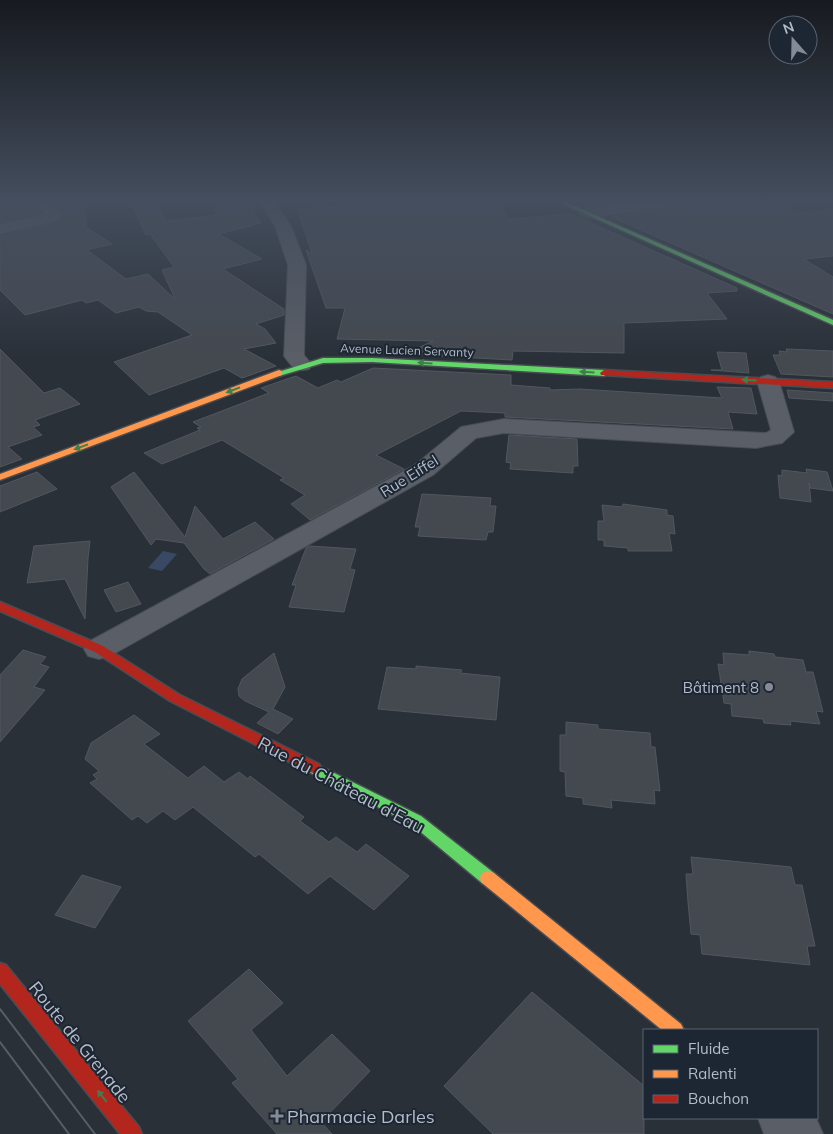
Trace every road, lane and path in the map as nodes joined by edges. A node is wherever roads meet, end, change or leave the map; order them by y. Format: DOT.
graph roads {
  1 [pos="293,253"];
  2 [pos="676,253"];
  3 [pos="833,323"];
  4 [pos="302,365"];
  5 [pos="768,381"];
  6 [pos="833,384"];
  7 [pos="0,477"];
  8 [pos="0,606"];
  9 [pos="99,650"];
  10 [pos="0,971"];
  11 [pos="674,1029"];
  12 [pos="782,1119"];
  13 [pos="132,1134"];
  14 [pos="799,1134"];
  1 -- 4 [label="street"];
  2 -- 3 [label="street"];
  5 -- 4 [label="street, Avenue Lucien Servanty, one-way"];
  4 -- 7 [label="street, Avenue Lucien Servanty, one-way"];
  5 -- 6 [label="street, Avenue Lucien Servanty"];
  5 -- 9 [label="street, Rue Eiffel"];
  8 -- 9 [label="street, Rue du Château d'Eau"];
  9 -- 11 [label="street, Rue du Château d'Eau"];
  13 -- 10 [label="street, Route de Grenade, one-way"];
  12 -- 14 [label="street"];
}
